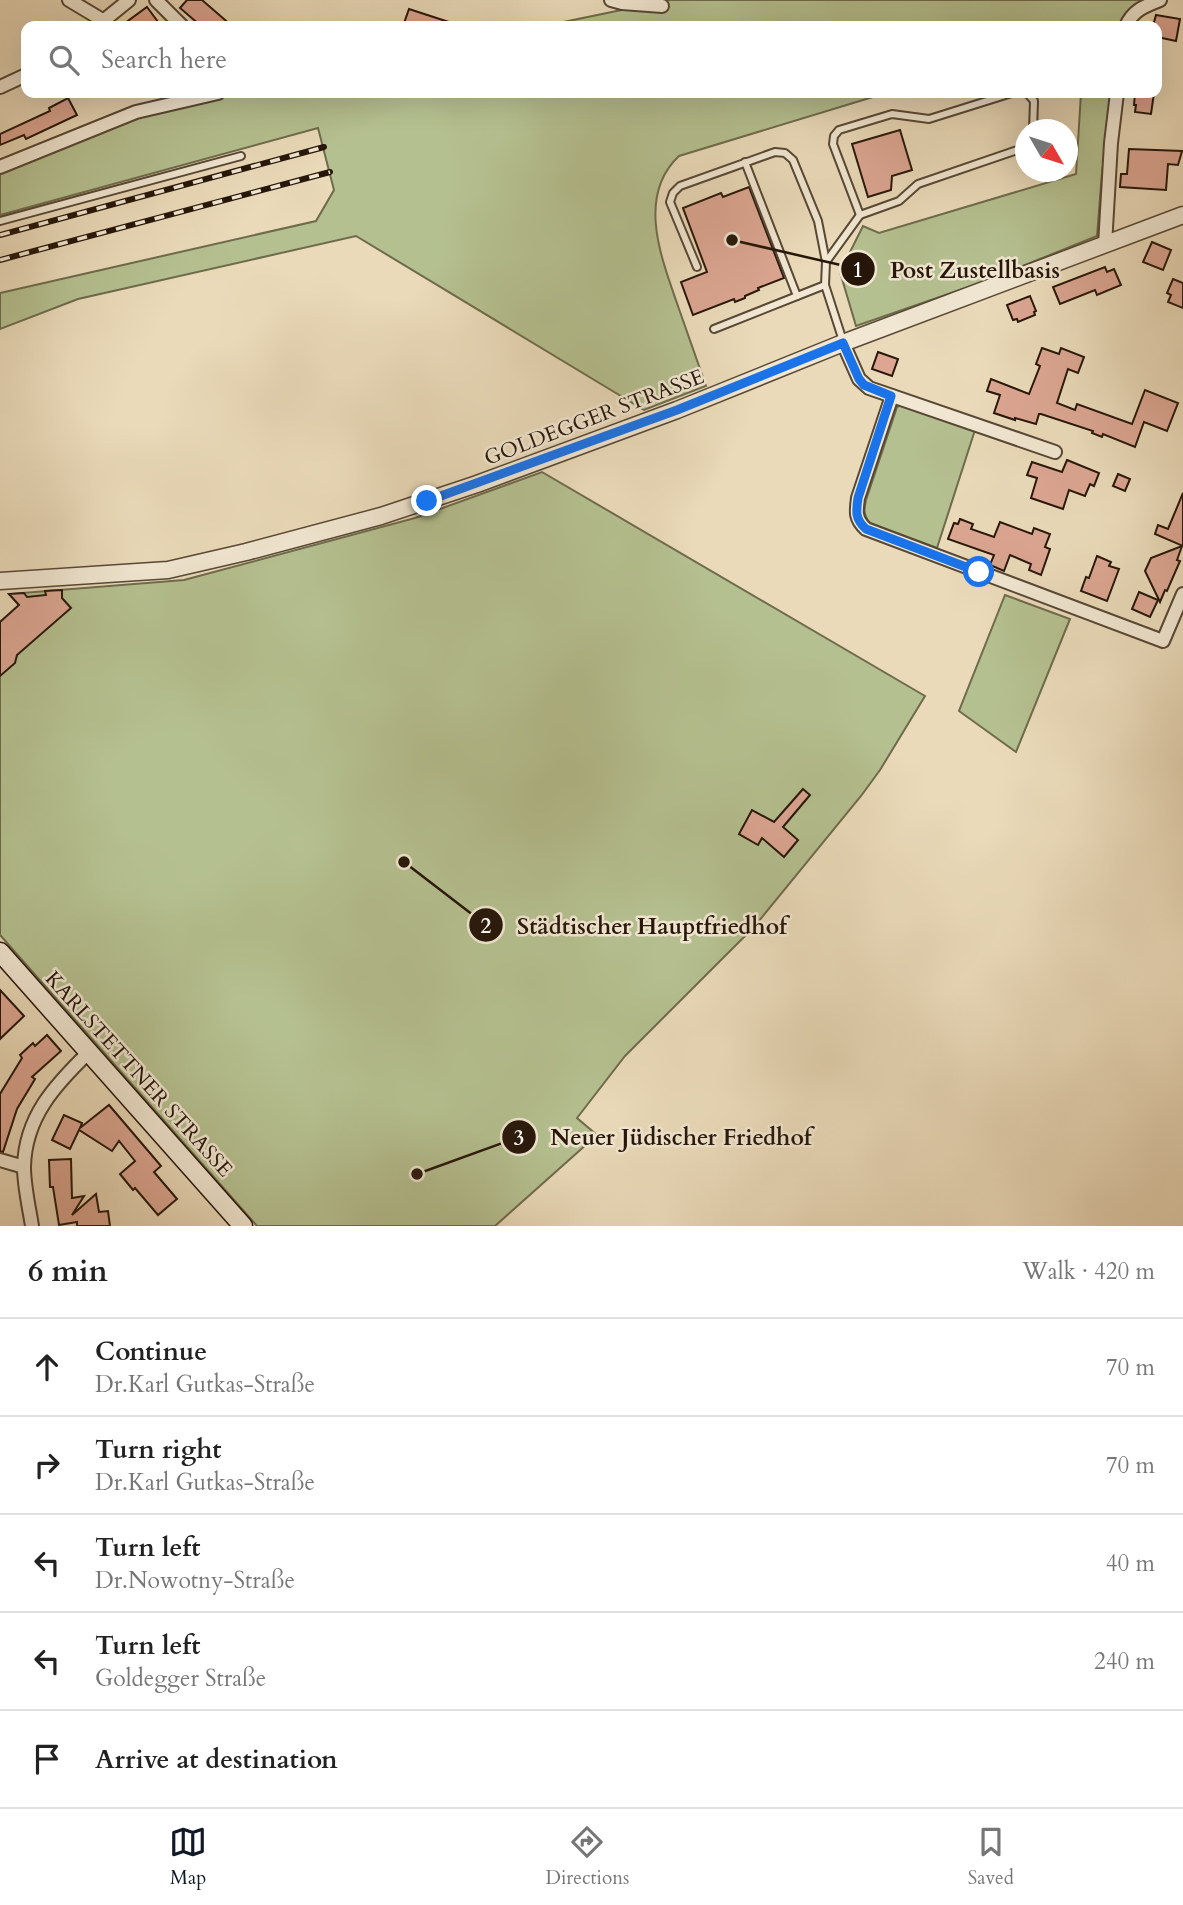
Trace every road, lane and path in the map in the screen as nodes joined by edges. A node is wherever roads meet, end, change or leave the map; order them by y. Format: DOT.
graph roads {
  1 [pos="69,0"];
  2 [pos="129,0"];
  3 [pos="156,0"];
  4 [pos="611,0"];
  5 [pos="1160,0"];
  6 [pos="662,6"];
  7 [pos="97,21"];
  8 [pos="103,21"];
  9 [pos="177,21"];
  10 [pos="1128,21"];
  11 [pos="21,77"];
  12 [pos="0,87"];
  13 [pos="196,98"];
  14 [pos="997,98"];
  15 [pos="1031,98"];
  16 [pos="1116,98"];
  17 [pos="1033,119"];
  18 [pos="1015,152"];
  19 [pos="241,156"];
  20 [pos="745,162"];
  21 [pos="0,167"];
  22 [pos="860,215"];
  23 [pos="1181,218"];
  24 [pos="0,221"];
  25 [pos="1105,245"];
  26 [pos="826,262"];
  27 [pos="697,267"];
  28 [pos="825,285"];
  29 [pos="797,296"];
  30 [pos="714,329"];
  31 [pos="843,343"];
  32 [pos="891,396"];
  33 [pos="1055,452"];
  34 [pos="0,581"];
  35 [pos="1183,594"];
  36 [pos="0,952"];
  37 [pos="89,1052"];
  38 [pos="0,1160"];
  39 [pos="24,1167"];
  40 [pos="32,1226"];
  41 [pos="243,1226"];
  1 -- 7 [label="street"];
  2 -- 8 [label="street"];
  3 -- 9 [label="street"];
  4 -- 6 [label="street"];
  5 -- 10 [label="street"];
  11 -- 12 [label="street"];
  13 -- 21 [label="street"];
  14 -- 22 [label="lane"];
  15 -- 17 [label="lane"];
  16 -- 25 [label="street"];
  18 -- 22 [label="lane"];
  19 -- 24 [label="lane"];
  20 -- 26 [label="lane"];
  20 -- 27 [label="lane"];
  20 -- 29 [label="lane"];
  22 -- 26 [label="lane"];
  23 -- 25 [label="street, GOLDEGGER STRASSE"];
  25 -- 31 [label="street, GOLDEGGER STRASSE"];
  26 -- 28 [label="lane"];
  28 -- 29 [label="lane"];
  28 -- 31 [label="lane"];
  29 -- 30 [label="lane"];
  31 -- 32 [label="street"];
  31 -- 34 [label="street, GOLDEGGER STRASSE"];
  32 -- 33 [label="street"];
  32 -- 35 [label="street"];
  36 -- 37 [label="main road, KARLSTETTNER STRASSE"];
  37 -- 39 [label="street"];
  37 -- 41 [label="main road, KARLSTETTNER STRASSE"];
  38 -- 39 [label="street"];
  39 -- 40 [label="street"];
}
